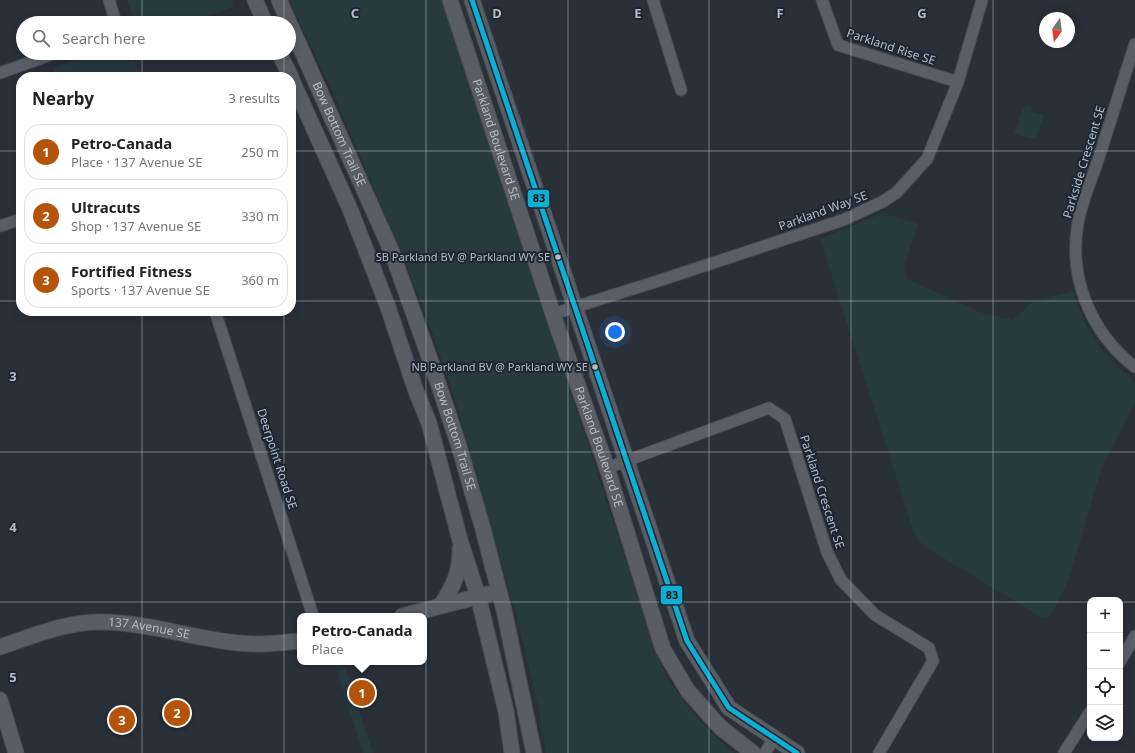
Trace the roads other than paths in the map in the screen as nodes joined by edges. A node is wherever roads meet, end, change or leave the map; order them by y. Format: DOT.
graph roads {
  1 [pos="109,0"];
  2 [pos="255,0"];
  3 [pos="279,0"];
  4 [pos="450,0"];
  5 [pos="472,0"];
  6 [pos="653,0"];
  7 [pos="822,0"];
  8 [pos="982,0"];
  9 [pos="114,16"];
  10 [pos="262,16"];
  11 [pos="286,16"];
  12 [pos="296,38"];
  13 [pos="1135,44"];
  14 [pos="36,60"];
  15 [pos="282,60"];
  16 [pos="288,72"];
  17 [pos="0,73"];
  18 [pos="958,82"];
  19 [pos="296,88"];
  20 [pos="681,90"];
  21 [pos="16,221"];
  22 [pos="0,226"];
  23 [pos="576,307"];
  24 [pos="553,314"];
  25 [pos="217,316"];
  26 [pos="1135,367"];
  27 [pos="627,462"];
  28 [pos="607,468"];
  29 [pos="460,540"];
  30 [pos="499,591"];
  31 [pos="478,596"];
  32 [pos="441,605"];
  33 [pos="312,613"];
  34 [pos="413,613"];
  35 [pos="1135,636"];
  36 [pos="297,640"];
  37 [pos="0,647"];
  38 [pos="1123,657"];
  39 [pos="0,700"];
  40 [pos="1087,717"];
  41 [pos="774,738"];
  42 [pos="16,753"];
  43 [pos="512,753"];
  44 [pos="534,753"];
  45 [pos="753,753"];
  46 [pos="765,753"];
  47 [pos="797,753"];
  48 [pos="879,753"];
  49 [pos="1064,753"];
  1 -- 9 [label="street"];
  2 -- 10 [label="street"];
  3 -- 11 [label="street, Bow Bottom Trail SE"];
  4 -- 24 [label="street, Parkland Boulevard SE"];
  5 -- 23 [label="street, Parkland Boulevard SE"];
  6 -- 20 [label="street"];
  7 -- 18 [label="street, Parkland Rise SE"];
  8 -- 18 [label="street, Parkland Way SE"];
  12 -- 30 [label="street, Bow Bottom Trail SE"];
  13 -- 26 [label="street, Parkside Crescent SE"];
  14 -- 17 [label="street"];
  15 -- 16 [label="street, Bow Bottom Trail SE"];
  18 -- 23 [label="street, Parkland Way SE"];
  19 -- 29 [label="street, Bow Bottom Trail SE"];
  21 -- 22 [label="street"];
  23 -- 24 [label="street, Parkland Way SE"];
  23 -- 27 [label="street, Parkland Boulevard SE"];
  24 -- 28 [label="street, Parkland Boulevard SE"];
  25 -- 33 [label="street, Deerpoint Road SE"];
  27 -- 28 [label="street, Parkland Crescent SE"];
  27 -- 41 [label="street, Parkland Boulevard SE"];
  27 -- 48 [label="street, Parkland Crescent SE"];
  28 -- 45 [label="street, Parkland Boulevard SE"];
  29 -- 31 [label="street, Bow Bottom Trail SE"];
  29 -- 32 [label="street"];
  30 -- 31 [label="street"];
  30 -- 44 [label="street, Bow Bottom Trail SE"];
  31 -- 32 [label="street"];
  31 -- 43 [label="street, Bow Bottom Trail SE"];
  32 -- 34 [label="street"];
  35 -- 38 [label="street"];
  36 -- 37 [label="street, 137 Avenue SE"];
  39 -- 42 [label="street"];
  40 -- 49 [label="street"];
  41 -- 46 [label="street"];
  41 -- 47 [label="street, Parkland Boulevard SE"];
}
